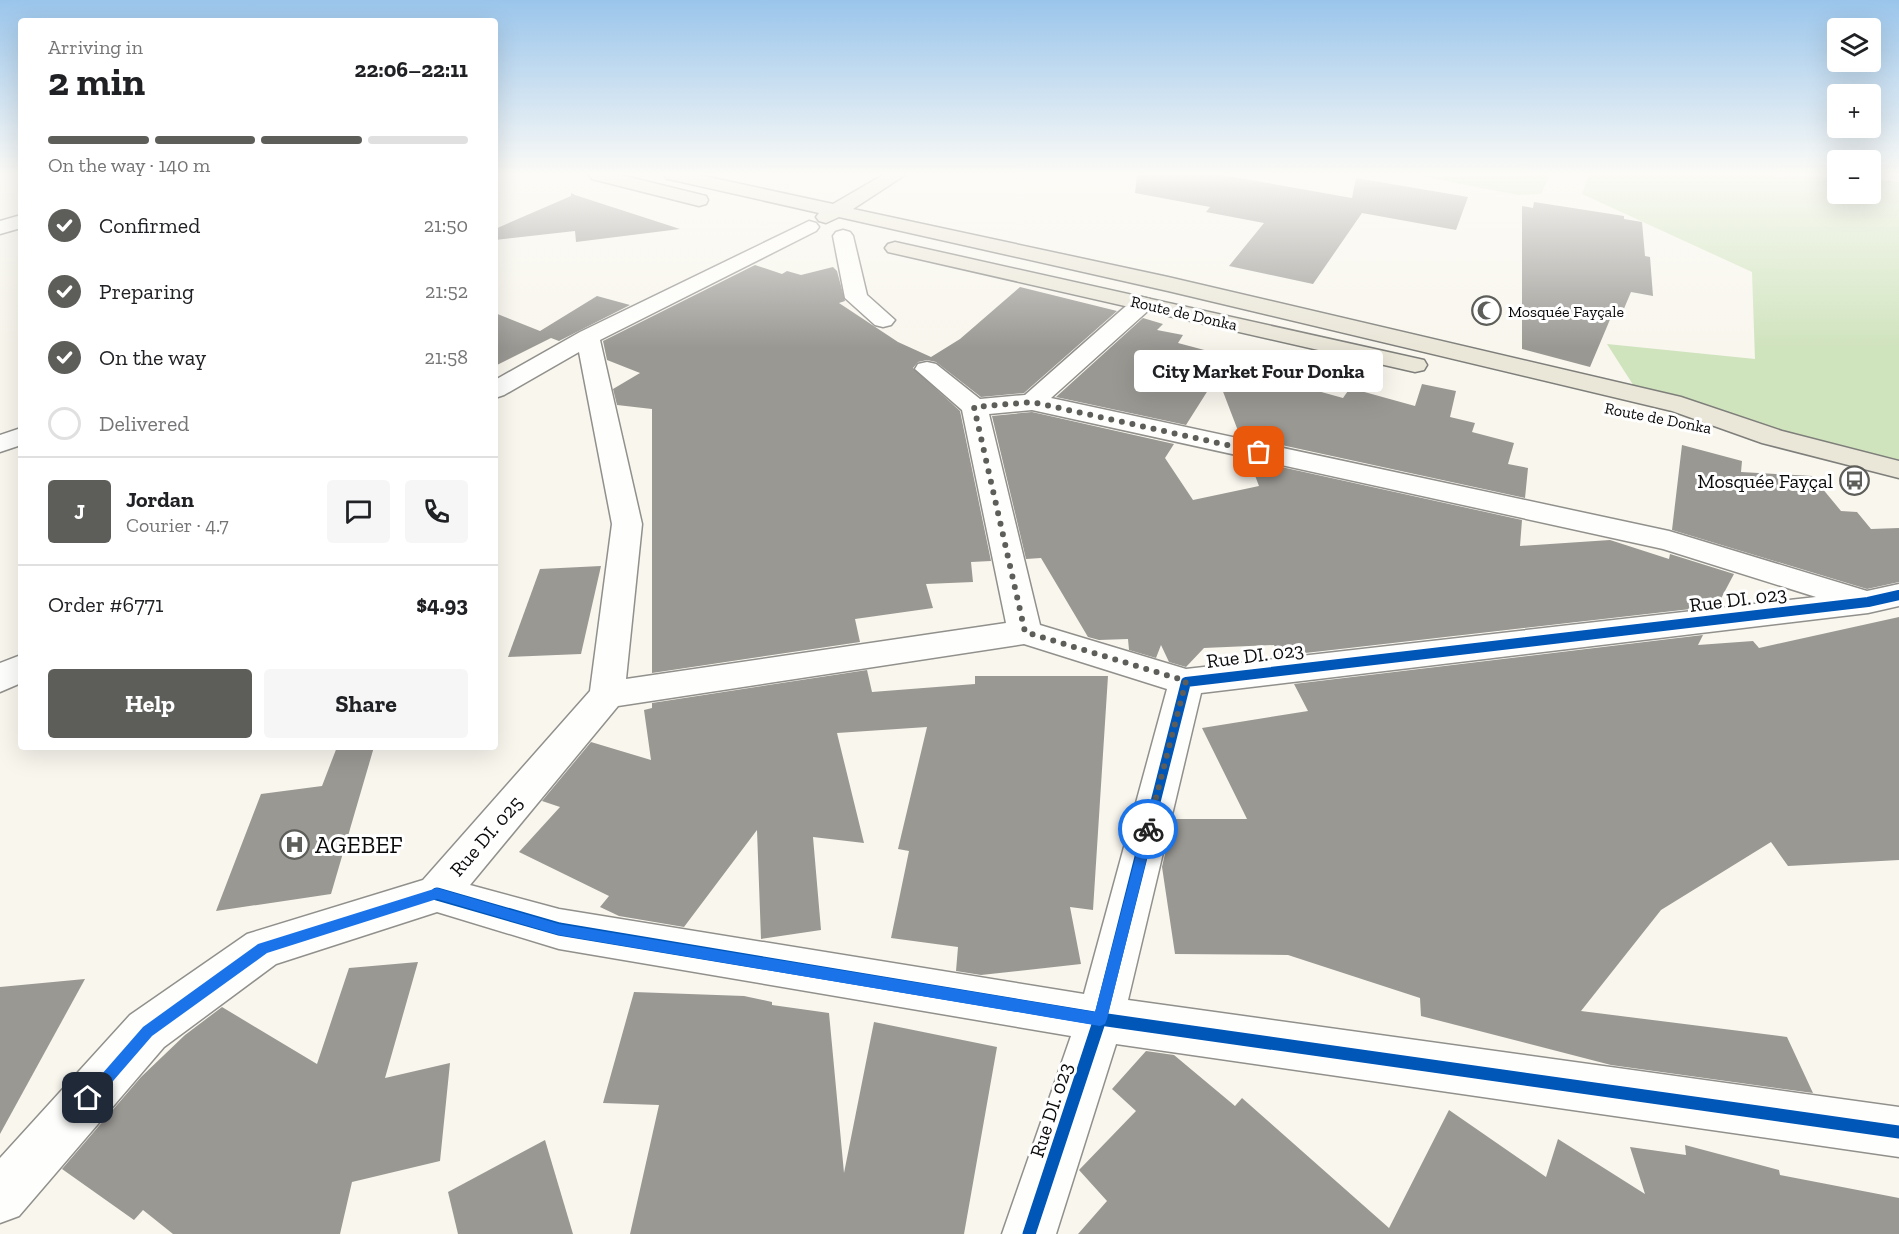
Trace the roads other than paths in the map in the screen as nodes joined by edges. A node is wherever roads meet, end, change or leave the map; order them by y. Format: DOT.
graph roads {
  1 [pos="798,233"];
  2 [pos="830,233"];
  3 [pos="934,233"];
  4 [pos="843,236"];
  5 [pos="1142,304"];
  6 [pos="883,320"];
  7 [pos="588,336"];
  8 [pos="927,369"];
  9 [pos="1432,369"];
  10 [pos="498,388"];
  11 [pos="1548,396"];
  12 [pos="1032,402"];
  13 [pos="974,407"];
  14 [pos="1772,437"];
  15 [pos="1899,470"];
  16 [pos="1883,598"];
  17 [pos="1025,632"];
  18 [pos="18,669"];
  19 [pos="0,679"];
  20 [pos="1186,681"];
  21 [pos="607,695"];
  22 [pos="437,894"];
  23 [pos="1100,1019"];
  24 [pos="1899,1132"];
  25 [pos="0,1197"];
  26 [pos="1029,1234"];
  1 -- 7 [label="street"];
  2 -- 4 [label="main road, Route de Donka"];
  3 -- 14 [label="main road, Route de Donka"];
  4 -- 5 [label="main road, Route de Donka"];
  4 -- 6 [label="street"];
  5 -- 9 [label="main road, Route de Donka"];
  5 -- 12 [label="street"];
  7 -- 10 [label="street"];
  7 -- 21 [label="street"];
  8 -- 13 [label="street"];
  11 -- 14 [label="main road, Route de Donka"];
  12 -- 13 [label="street"];
  12 -- 16 [label="street"];
  13 -- 17 [label="street"];
  14 -- 15 [label="main road, Route de Donka"];
  16 -- 20 [label="street, Rue DI. 023"];
  17 -- 20 [label="street"];
  17 -- 21 [label="street"];
  18 -- 19 [label="street"];
  20 -- 23 [label="street, Rue DI. 023"];
  21 -- 22 [label="street, Rue DI. 025"];
  22 -- 23 [label="street"];
  22 -- 25 [label="street, Rue DI. 025"];
  23 -- 24 [label="street"];
  23 -- 26 [label="street, Rue DI. 023"];
}
